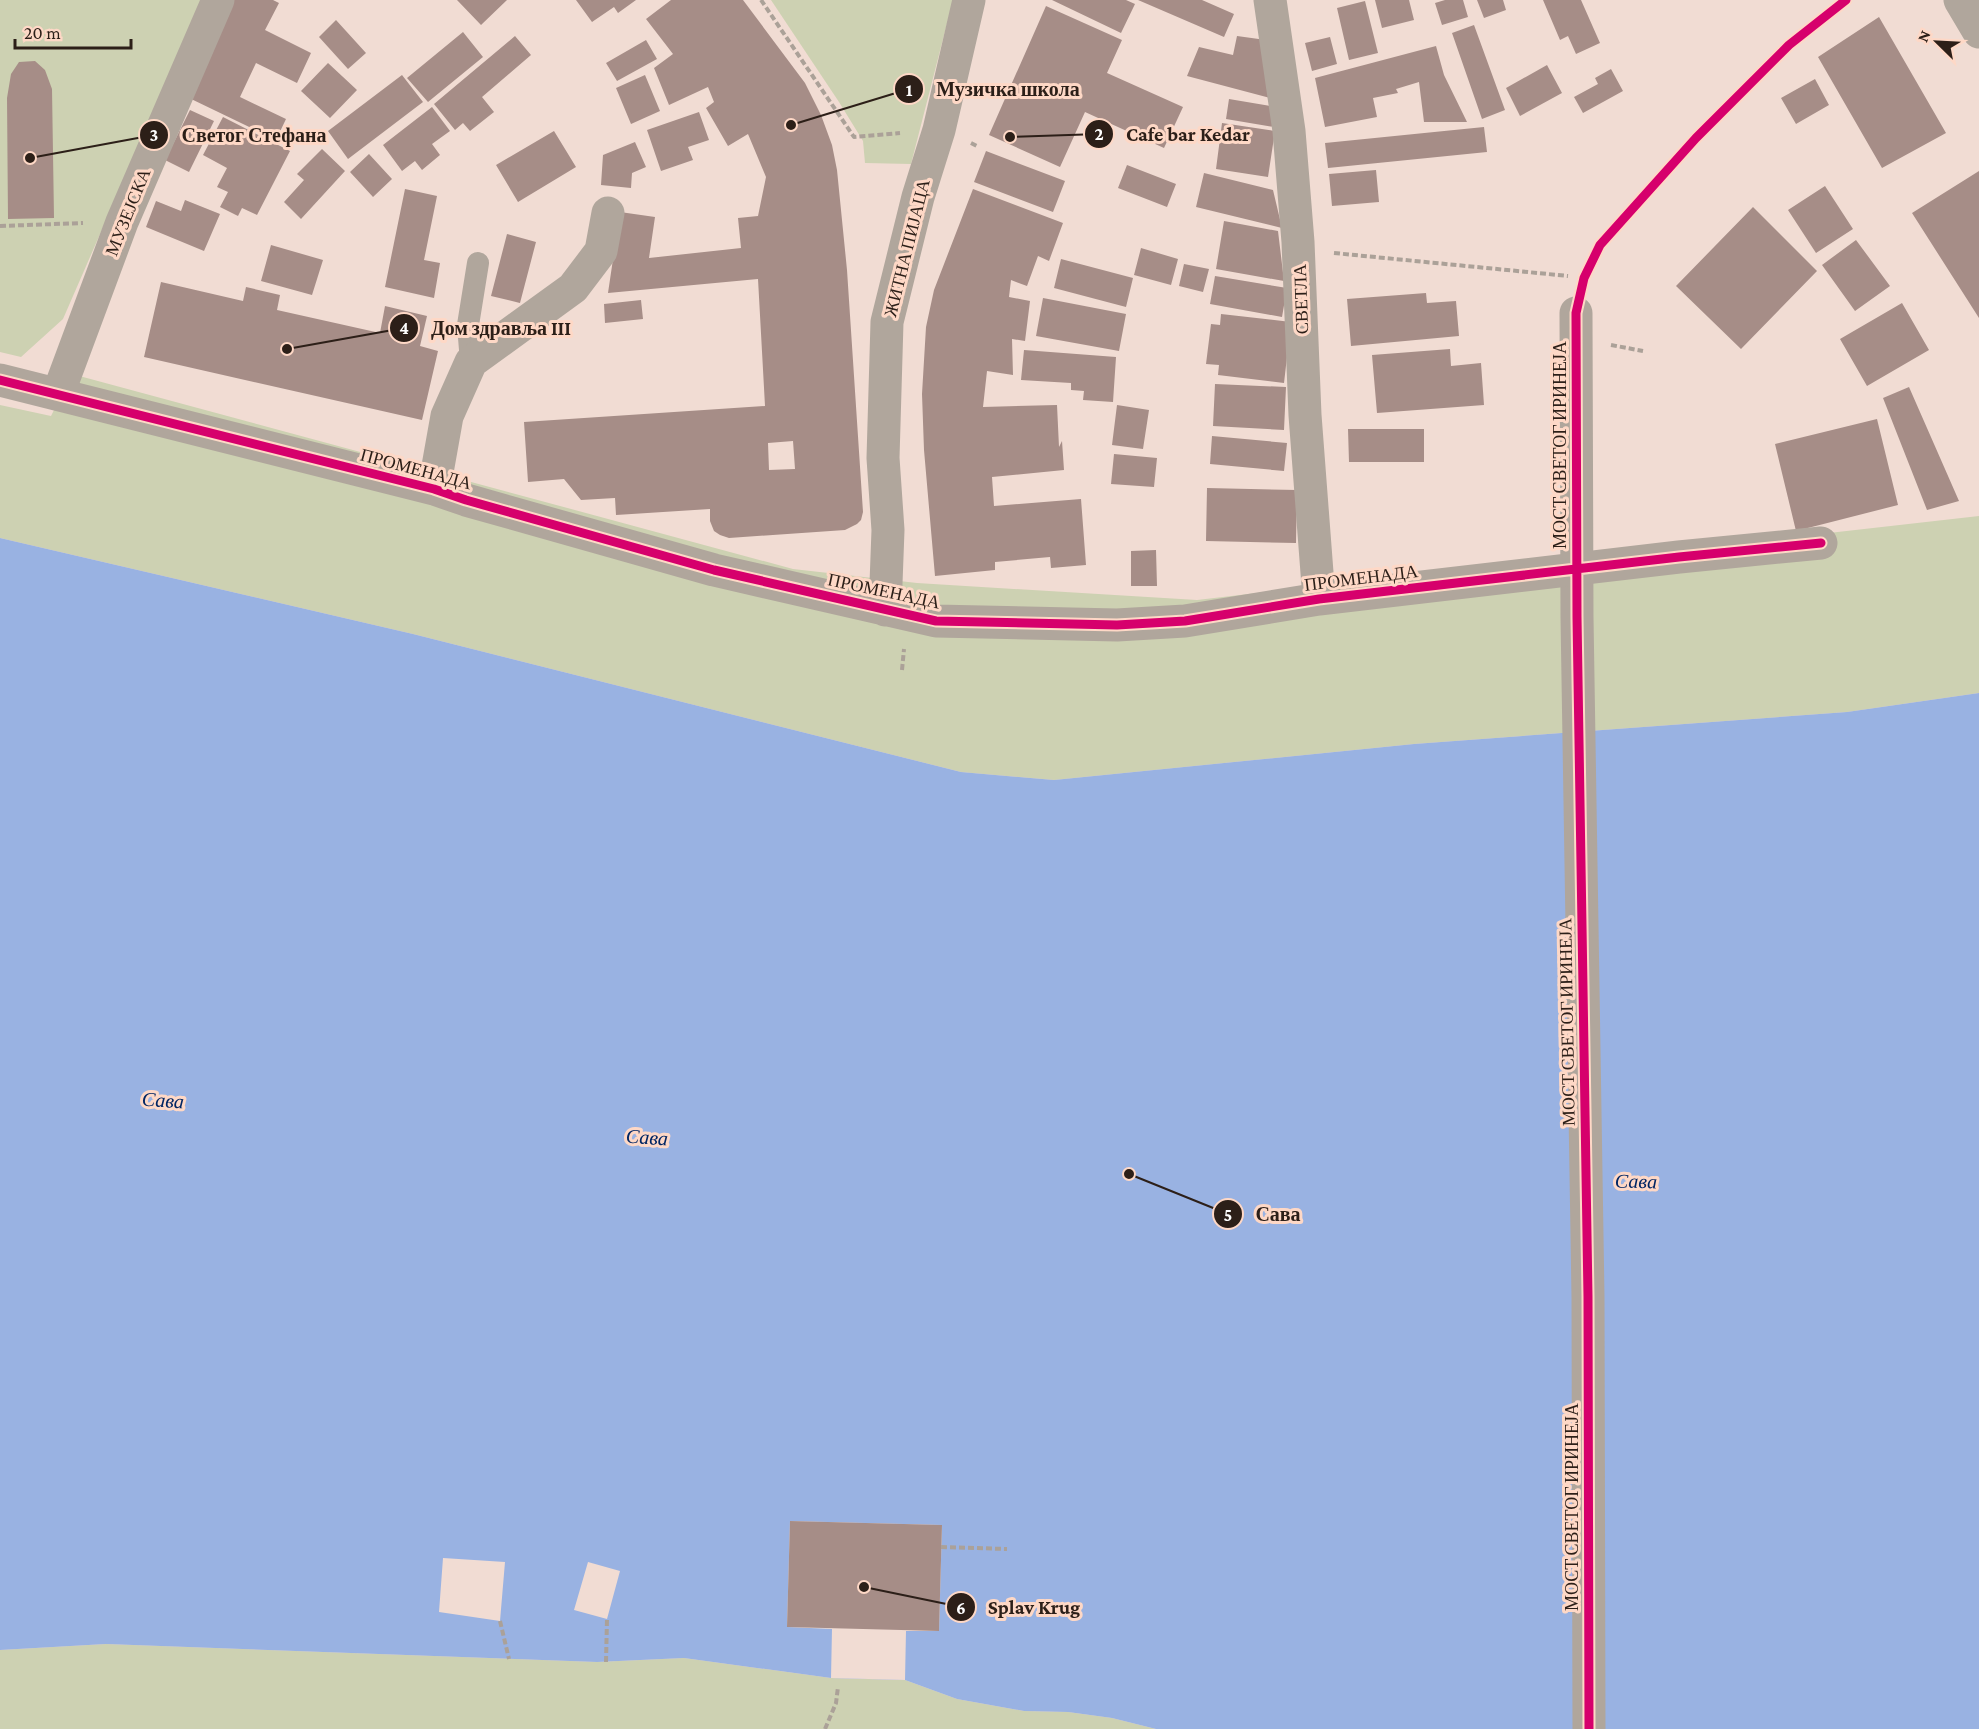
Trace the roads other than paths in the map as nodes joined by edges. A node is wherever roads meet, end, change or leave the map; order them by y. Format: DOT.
graph roads {
  1 [pos="218,0"];
  2 [pos="969,0"];
  3 [pos="1270,0"];
  4 [pos="1960,0"];
  5 [pos="1979,32"];
  6 [pos="608,213"];
  7 [pos="478,263"];
  8 [pos="1576,314"];
  9 [pos="471,362"];
  10 [pos="0,380"];
  11 [pos="58,394"];
  12 [pos="434,489"];
  13 [pos="1821,543"];
  14 [pos="1319,598"];
  15 [pos="885,610"];
  16 [pos="1589,1729"];
  1 -- 11 [label="street, МУЗЕЈСКА"];
  2 -- 15 [label="street, ЖИТНА ПИЈАЦА"];
  3 -- 14 [label="street, СВЕТЛА"];
  4 -- 5 [label="street"];
  6 -- 9 [label="street"];
  7 -- 9 [label="lane"];
  8 -- 16 [label="street, МОСТ СВЕТОГ ИРИНЕЈА"];
  9 -- 12 [label="street"];
  10 -- 11 [label="street, ПРОМЕНАДА"];
  11 -- 12 [label="street, ПРОМЕНАДА"];
  12 -- 15 [label="street, ПРОМЕНАДА"];
  13 -- 14 [label="street, ПРОМЕНАДА"];
  14 -- 15 [label="street, ПРОМЕНАДА"];
}
